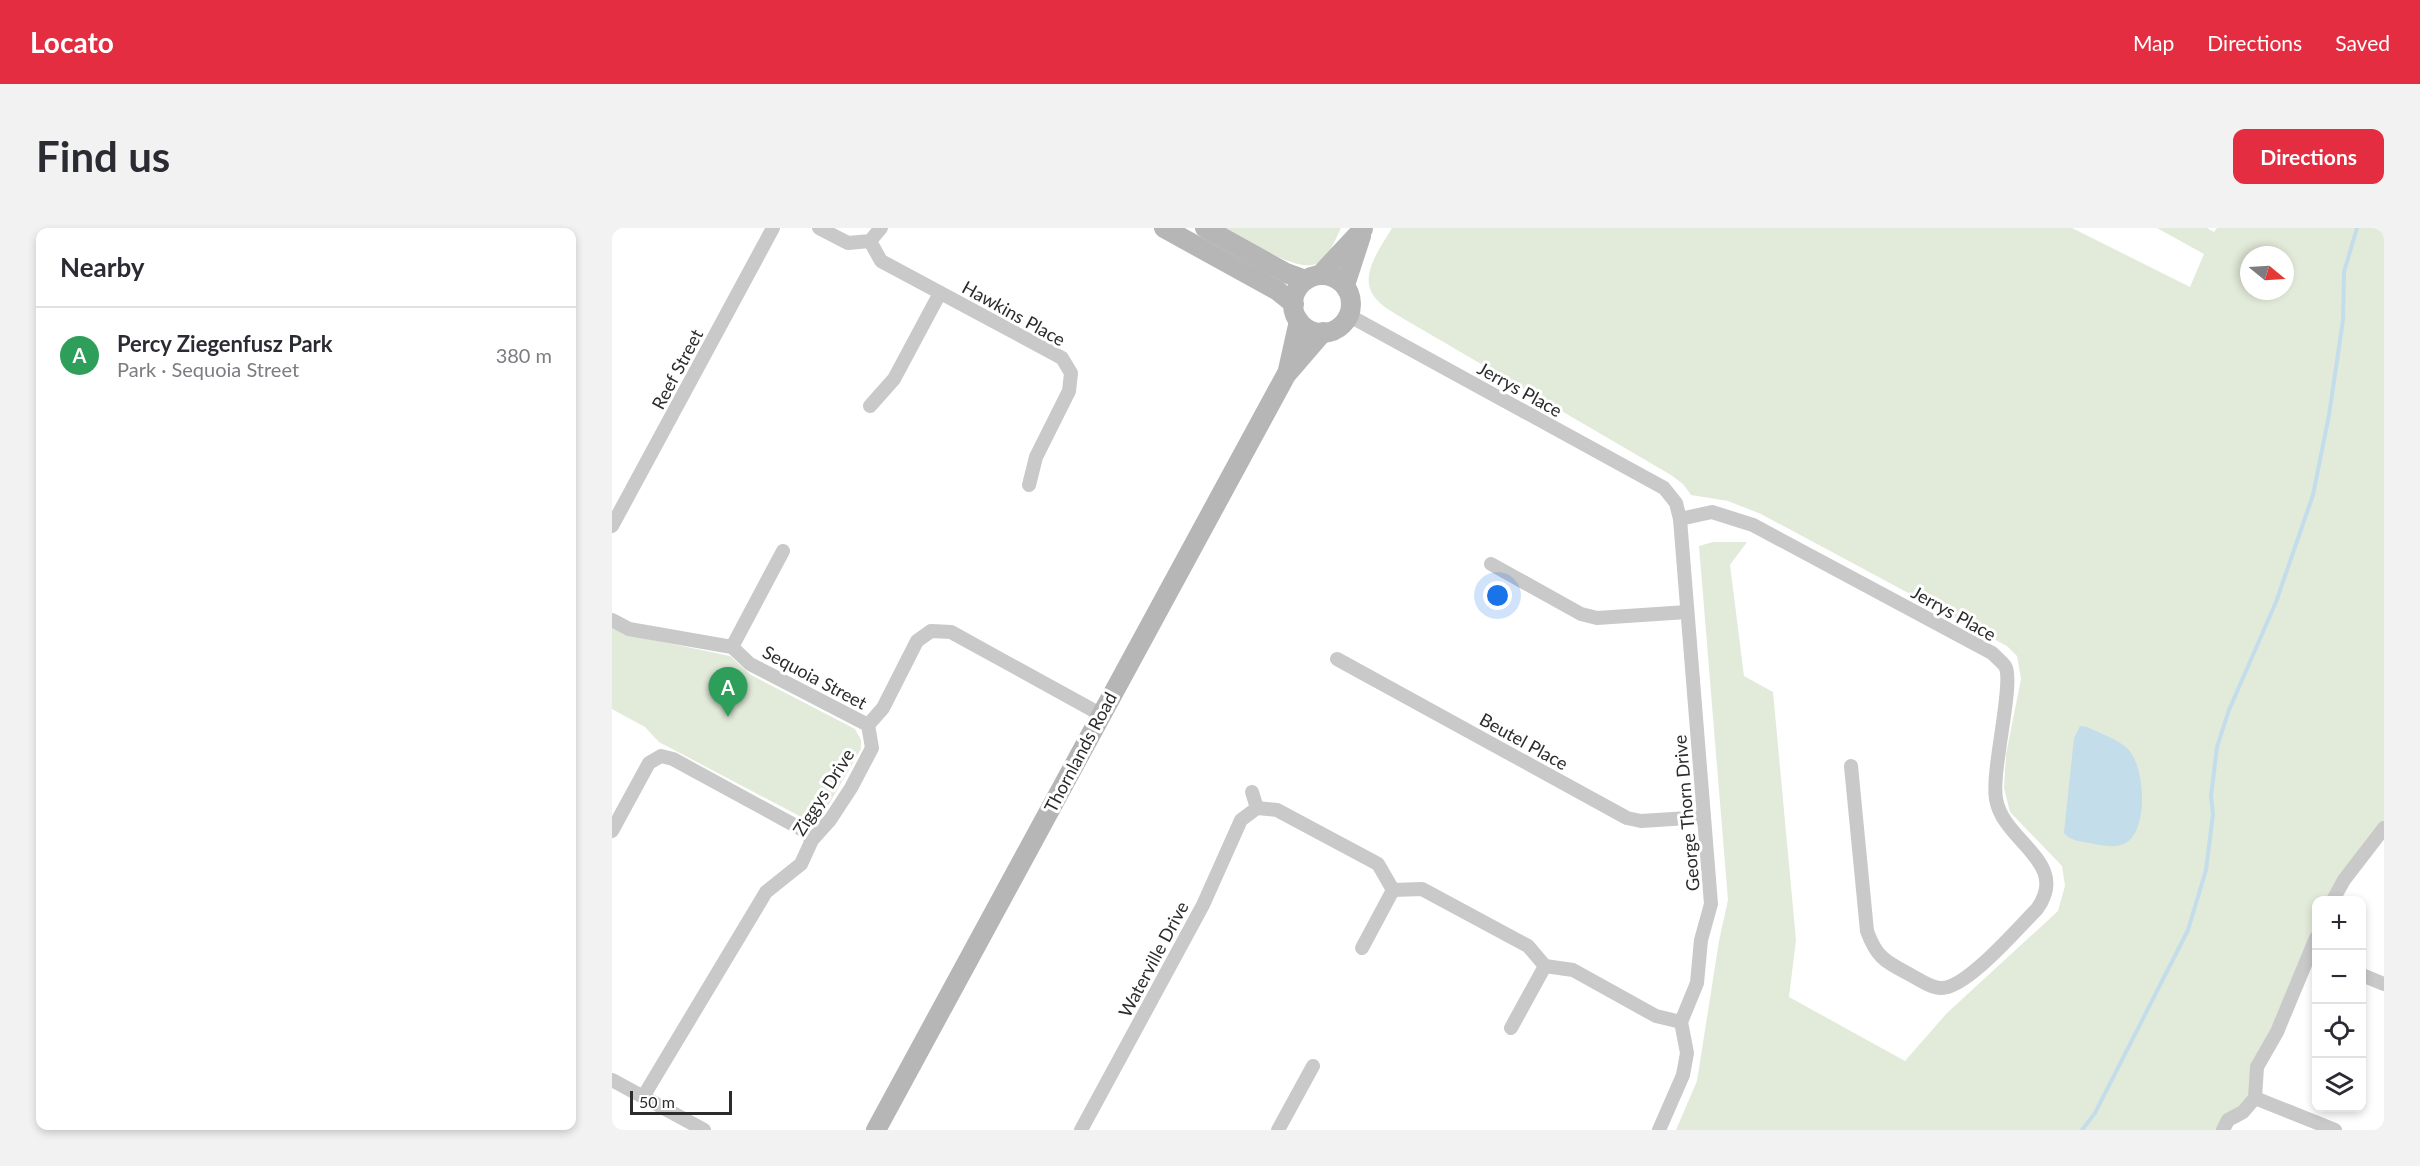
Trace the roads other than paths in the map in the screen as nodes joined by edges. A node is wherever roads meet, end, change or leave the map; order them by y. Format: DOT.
graph roads {
  1 [pos="773,228"];
  2 [pos="819,228"];
  3 [pos="880,228"];
  4 [pos="1164,228"];
  5 [pos="1205,228"];
  6 [pos="1363,228"];
  7 [pos="870,241"];
  8 [pos="1313,278"];
  9 [pos="1345,285"];
  10 [pos="939,293"];
  11 [pos="1297,312"];
  12 [pos="1348,315"];
  13 [pos="1323,332"];
  14 [pos="1286,375"];
  15 [pos="870,406"];
  16 [pos="1029,485"];
  17 [pos="1680,519"];
  18 [pos="612,526"];
  19 [pos="783,552"];
  20 [pos="1491,564"];
  21 [pos="1687,612"];
  22 [pos="612,620"];
  23 [pos="732,646"];
  24 [pos="1336,659"];
  25 [pos="1100,714"];
  26 [pos="868,725"];
  27 [pos="1851,765"];
  28 [pos="1252,792"];
  29 [pos="1257,808"];
  30 [pos="1704,817"];
  31 [pos="2384,828"];
  32 [pos="612,831"];
  33 [pos="812,840"];
  34 [pos="1393,891"];
  35 [pos="2335,896"];
  36 [pos="1362,948"];
  37 [pos="2312,958"];
  38 [pos="1545,966"];
  39 [pos="2366,977"];
  40 [pos="2384,984"];
  41 [pos="1682,1022"];
  42 [pos="1511,1028"];
  43 [pos="1313,1066"];
  44 [pos="612,1080"];
  45 [pos="643,1097"];
  46 [pos="2255,1098"];
  47 [pos="704,1130"];
  48 [pos="876,1130"];
  49 [pos="1081,1130"];
  50 [pos="1278,1130"];
  51 [pos="1659,1130"];
  52 [pos="2223,1130"];
  53 [pos="2335,1130"];
  1 -- 18 [label="street, Reef Street"];
  2 -- 7 [label="street"];
  3 -- 7 [label="street"];
  4 -- 11 [label="street"];
  5 -- 8 [label="street"];
  6 -- 8 [label="street, Thornlands Road"];
  6 -- 9 [label="street, Thornlands Road"];
  7 -- 10 [label="street, Hawkins Place"];
  8 -- 9 [label="street"];
  8 -- 11 [label="street, Thornlands Road"];
  9 -- 12 [label="street, Thornlands Road"];
  10 -- 15 [label="street"];
  10 -- 16 [label="street, Hawkins Place"];
  11 -- 13 [label="street"];
  11 -- 14 [label="street, Thornlands Road"];
  12 -- 13 [label="street, Thornlands Road"];
  12 -- 17 [label="street, Jerrys Place"];
  13 -- 14 [label="street, Thornlands Road"];
  14 -- 25 [label="street, Thornlands Road"];
  17 -- 21 [label="street, George Thorn Drive"];
  17 -- 27 [label="street, Jerrys Place"];
  19 -- 23 [label="street"];
  20 -- 21 [label="street"];
  21 -- 30 [label="street, George Thorn Drive"];
  22 -- 23 [label="street"];
  23 -- 26 [label="street, Sequoia Street"];
  24 -- 30 [label="street, Beutel Place"];
  25 -- 26 [label="street"];
  25 -- 48 [label="street, Thornlands Road"];
  26 -- 33 [label="street, Ziggys Drive"];
  28 -- 29 [label="street"];
  29 -- 34 [label="street"];
  29 -- 49 [label="street, Waterville Drive"];
  30 -- 41 [label="street, George Thorn Drive"];
  31 -- 35 [label="street"];
  32 -- 33 [label="street"];
  33 -- 45 [label="street, Ziggys Drive"];
  34 -- 36 [label="street"];
  34 -- 38 [label="street"];
  37 -- 46 [label="street"];
  38 -- 41 [label="street"];
  38 -- 42 [label="street"];
  39 -- 40 [label="street"];
  41 -- 51 [label="street"];
  43 -- 50 [label="street"];
  44 -- 45 [label="street"];
  45 -- 47 [label="street"];
  46 -- 52 [label="street"];
  46 -- 53 [label="street"];
}
